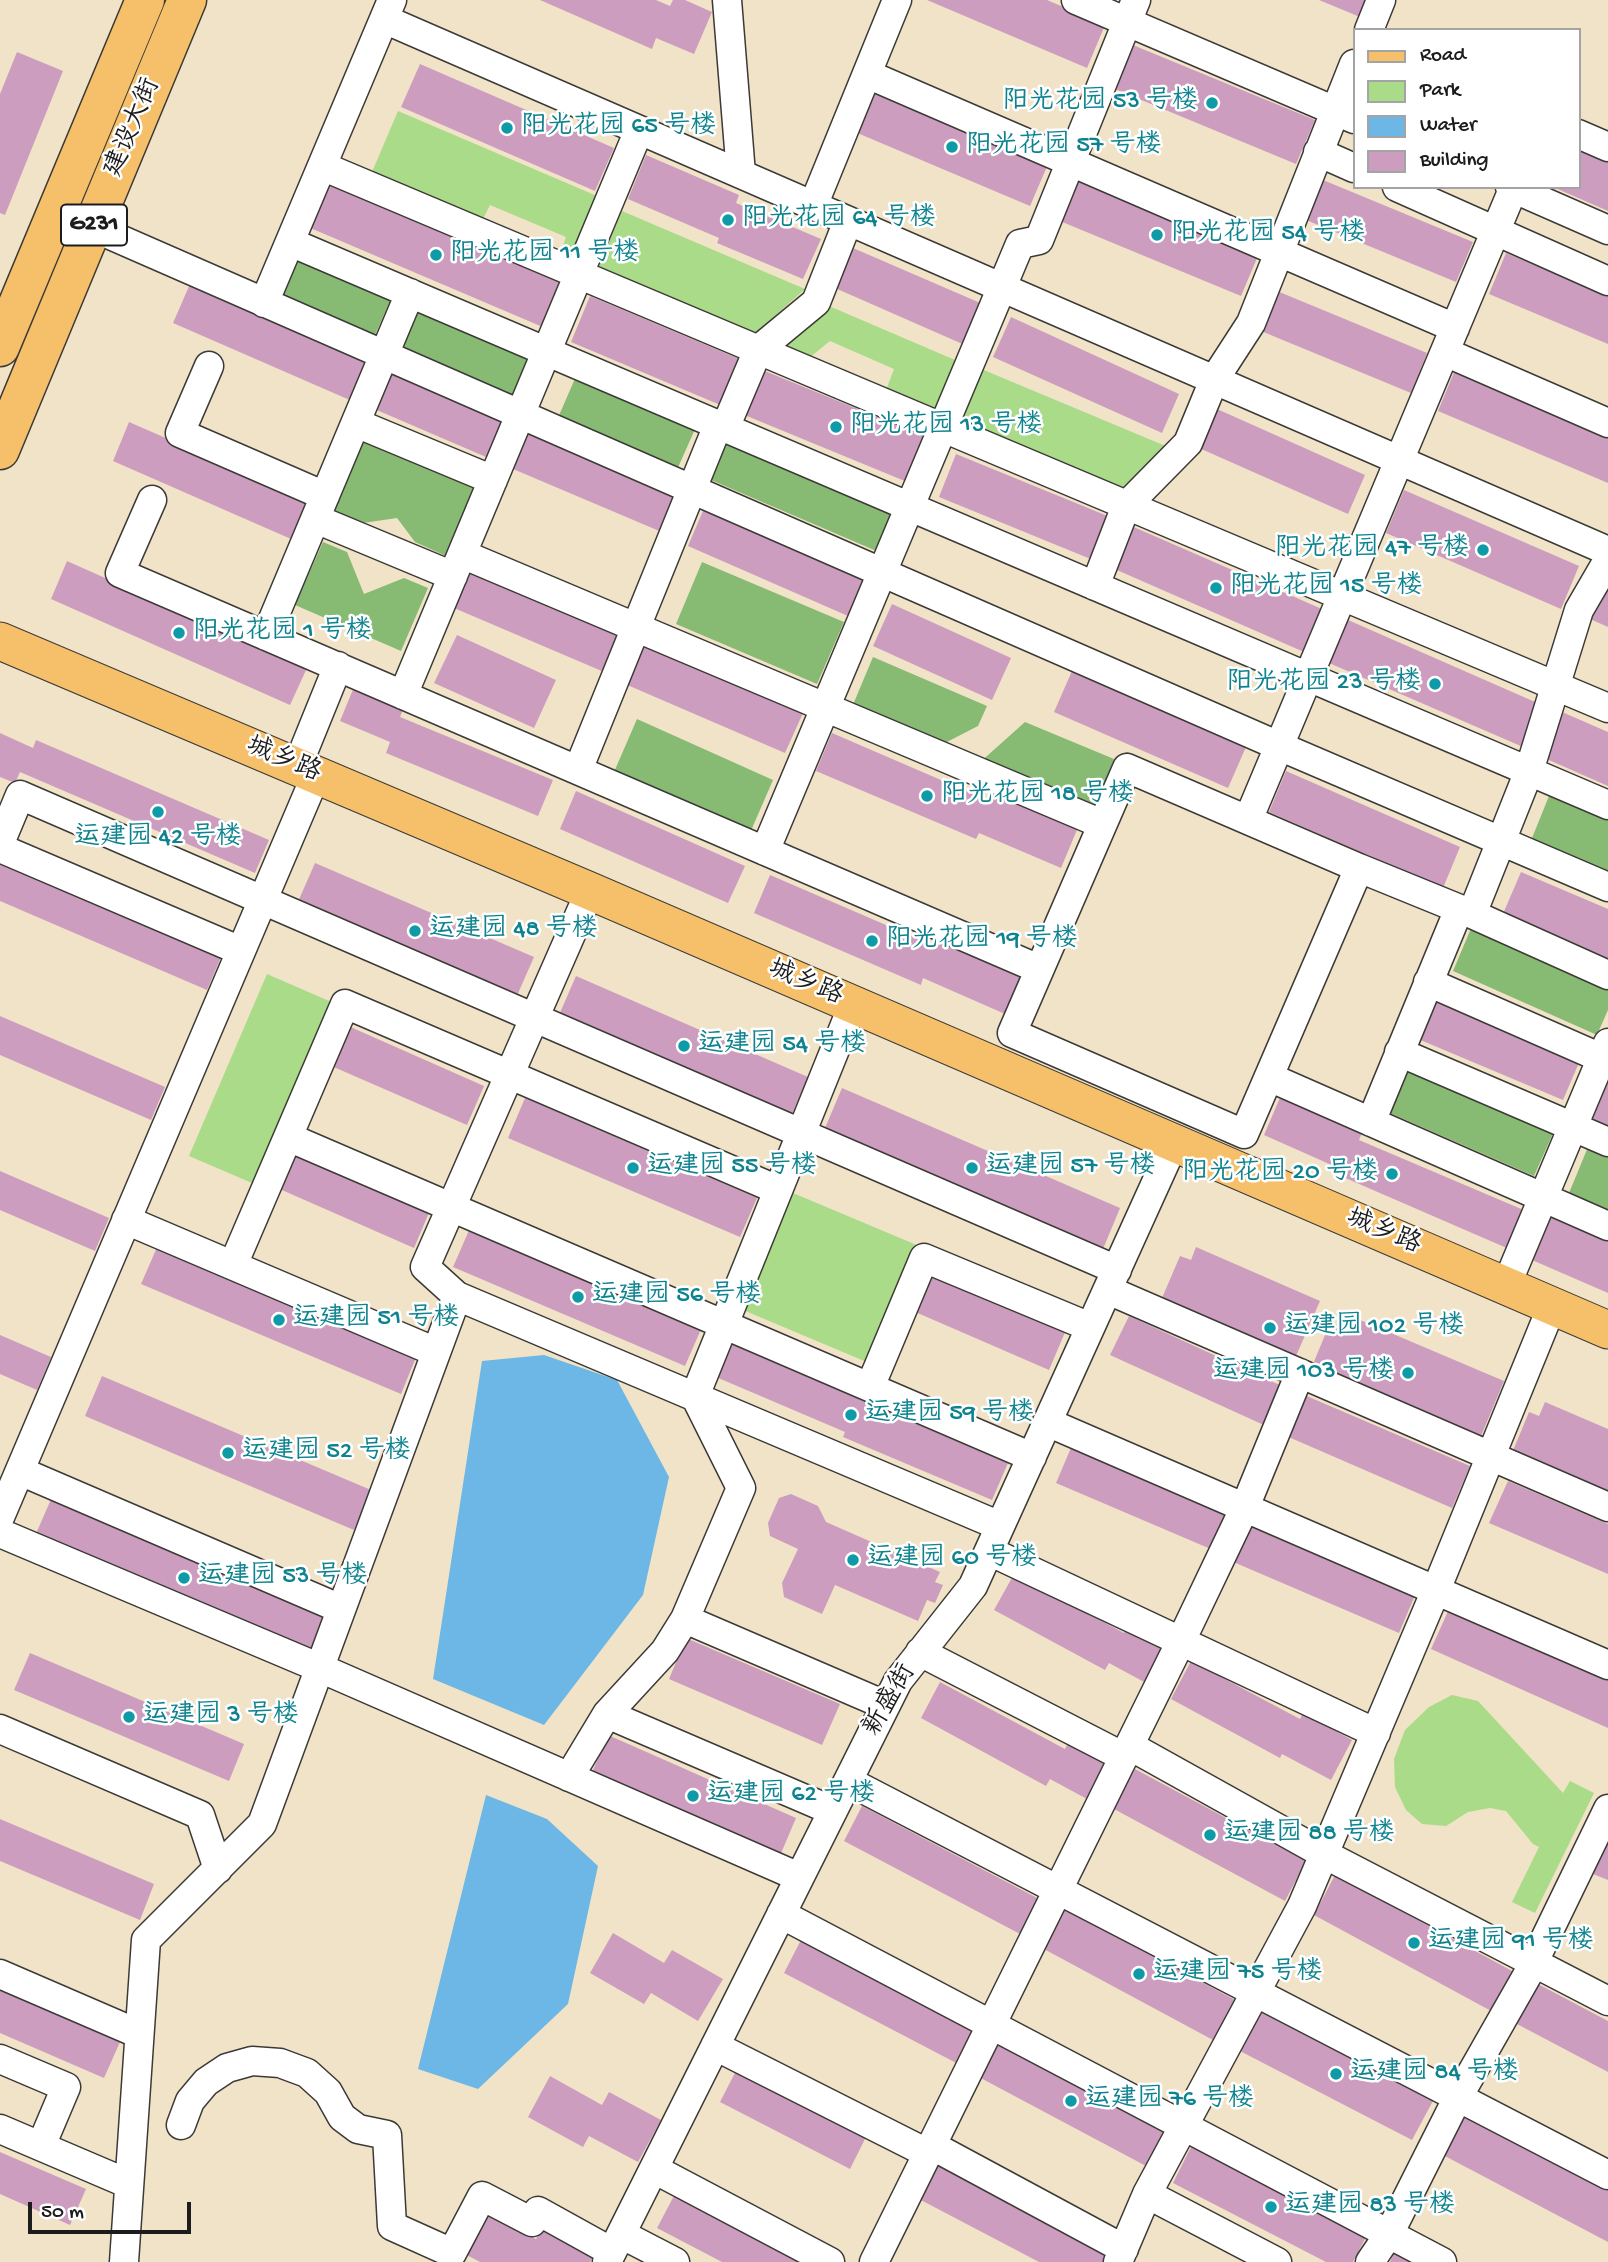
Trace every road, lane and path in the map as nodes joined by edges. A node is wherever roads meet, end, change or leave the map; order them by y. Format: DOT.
graph roads {
  1 [pos="145,0"];
  2 [pos="187,0"];
  3 [pos="897,0"];
  4 [pos="1076,0"];
  5 [pos="1381,0"];
  6 [pos="725,1"];
  7 [pos="388,10"];
  8 [pos="1132,11"];
  9 [pos="1370,28"];
  10 [pos="867,74"];
  11 [pos="1352,74"];
  12 [pos="1344,115"];
  13 [pos="639,130"];
  14 [pos="1580,135"];
  15 [pos="1608,147"];
  16 [pos="1318,152"];
  17 [pos="1071,162"];
  18 [pos="322,166"];
  19 [pos="1352,167"];
  20 [pos="741,174"];
  21 [pos="1402,189"];
  22 [pos="1513,189"];
  23 [pos="1515,189"];
  24 [pos="813,206"];
  25 [pos="848,221"];
  26 [pos="92,227"];
  27 [pos="1608,230"];
  28 [pos="1496,231"];
  29 [pos="290,242"];
  30 [pos="1279,252"];
  31 [pos="579,274"];
  32 [pos="1608,281"];
  33 [pos="1002,288"];
  34 [pos="410,293"];
  35 [pos="264,303"];
  36 [pos="1450,340"];
  37 [pos="0,347"];
  38 [pos="547,351"];
  39 [pos="758,351"];
  40 [pos="384,355"];
  41 [pos="209,366"];
  42 [pos="1214,380"];
  43 [pos="520,414"];
  44 [pos="356,423"];
  45 [pos="1608,424"];
  46 [pos="722,426"];
  47 [pos="943,428"];
  48 [pos="0,450"];
  49 [pos="1399,460"];
  50 [pos="493,480"];
  51 [pos="692,489"];
  52 [pos="152,500"];
  53 [pos="909,506"];
  54 [pos="1126,506"];
  55 [pos="320,508"];
  56 [pos="1608,551"];
  57 [pos="1608,560"];
  58 [pos="457,565"];
  59 [pos="882,572"];
  60 [pos="1095,586"];
  61 [pos="1342,597"];
  62 [pos="636,627"];
  63 [pos="266,636"];
  64 [pos="0,642"];
  65 [pos="338,666"];
  66 [pos="1308,677"];
  67 [pos="1556,686"];
  68 [pos="403,695"];
  69 [pos="825,707"];
  70 [pos="1608,708"];
  71 [pos="1279,746"];
  72 [pos="578,770"];
  73 [pos="306,771"];
  74 [pos="1529,771"];
  75 [pos="1608,805"];
  76 [pos="1248,820"];
  77 [pos="1102,824"];
  78 [pos="1501,841"];
  79 [pos="0,843"];
  80 [pos="0,848"];
  81 [pos="765,850"];
  82 [pos="1359,868"];
  83 [pos="1608,887"];
  84 [pos="590,891"];
  85 [pos="263,900"];
  86 [pos="1465,912"];
  87 [pos="241,951"];
  88 [pos="1040,969"];
  89 [pos="1608,975"];
  90 [pos="1428,982"];
  91 [pos="853,1005"];
  92 [pos="535,1018"];
  93 [pos="1012,1033"];
  94 [pos="1399,1052"];
  95 [pos="1606,1054"];
  96 [pos="996,1067"];
  97 [pos="509,1075"];
  98 [pos="1269,1077"];
  99 [pos="1371,1122"];
  100 [pos="1573,1127"];
  101 [pos="801,1133"];
  102 [pos="1244,1134"];
  103 [pos="288,1137"];
  104 [pos="1608,1142"];
  105 [pos="1174,1143"];
  106 [pos="1229,1167"];
  107 [pos="778,1190"];
  108 [pos="1543,1197"];
  109 [pos="451,1208"];
  110 [pos="126,1220"];
  111 [pos="1608,1226"];
  112 [pos="233,1265"];
  113 [pos="1112,1280"];
  114 [pos="1506,1286"];
  115 [pos="457,1296"];
  116 [pos="1552,1306"];
  117 [pos="724,1325"];
  118 [pos="1090,1328"];
  119 [pos="1608,1330"];
  120 [pos="436,1352"];
  121 [pos="1300,1373"];
  122 [pos="870,1387"];
  123 [pos="695,1396"];
  124 [pos="1047,1422"];
  125 [pos="1032,1457"];
  126 [pos="1490,1457"];
  127 [pos="20,1471"];
  128 [pos="1245,1507"];
  129 [pos="1608,1507"];
  130 [pos="0,1517"];
  131 [pos="0,1534"];
  132 [pos="995,1538"];
  133 [pos="1436,1590"];
  134 [pos="341,1609"];
  135 [pos="685,1619"];
  136 [pos="1181,1641"];
  137 [pos="920,1652"];
  138 [pos="1608,1665"];
  139 [pos="320,1668"];
  140 [pos="886,1705"];
  141 [pos="607,1714"];
  142 [pos="0,1728"];
  143 [pos="1376,1733"];
  144 [pos="1127,1751"];
  145 [pos="569,1777"];
  146 [pos="848,1781"];
  147 [pos="832,1811"];
  148 [pos="1607,1813"];
  149 [pos="1324,1854"];
  150 [pos="218,1869"];
  151 [pos="799,1877"];
  152 [pos="1058,1890"];
  153 [pos="781,1914"];
  154 [pos="1533,1963"];
  155 [pos="0,1974"];
  156 [pos="1256,1993"];
  157 [pos="1608,2001"];
  158 [pos="991,2024"];
  159 [pos="139,2034"];
  160 [pos="715,2046"];
  161 [pos="0,2059"];
  162 [pos="1458,2097"];
  163 [pos="181,2125"];
  164 [pos="1184,2126"];
  165 [pos="0,2129"];
  166 [pos="41,2146"];
  167 [pos="929,2149"];
  168 [pos="654,2169"];
  169 [pos="1608,2175"];
  170 [pos="129,2184"];
  171 [pos="1147,2194"];
  172 [pos="1389,2234"];
  173 [pos="613,2249"];
  174 [pos="1121,2255"];
  175 [pos="124,2262"];
  176 [pos="675,2262"];
  177 [pos="830,2262"];
  178 [pos="874,2262"];
  179 [pos="1277,2262"];
  180 [pos="1370,2262"];
  181 [pos="1442,2262"];
  1 -- 37 [label="highway, 建设大街 / G231"];
  2 -- 26 [label="highway, 建设大街 / G231"];
  3 -- 10 [label="street"];
  4 -- 8 [label="street"];
  5 -- 9 [label="street"];
  6 -- 20 [label="street"];
  7 -- 13 [label="street"];
  7 -- 18 [label="street"];
  8 -- 12 [label="street"];
  8 -- 17 [label="street"];
  10 -- 17 [label="street"];
  10 -- 24 [label="street"];
  11 -- 12 [label="street"];
  12 -- 16 [label="street"];
  13 -- 20 [label="street"];
  13 -- 31 [label="street"];
  14 -- 15 [label="street"];
  16 -- 19 [label="street"];
  16 -- 30 [label="street"];
  17 -- 30 [label="street"];
  17 -- 33 [label="street"];
  18 -- 29 [label="street"];
  18 -- 31 [label="street"];
  20 -- 24 [label="street"];
  21 -- 28 [label="street"];
  22 -- 28 [label="street"];
  23 -- 27 [label="street"];
  24 -- 25 [label="street"];
  25 -- 33 [label="street"];
  25 -- 39 [label="street"];
  26 -- 35 [label="street"];
  26 -- 48 [label="highway, 建设大街 / G231"];
  28 -- 32 [label="street"];
  28 -- 36 [label="street"];
  29 -- 34 [label="street"];
  29 -- 35 [label="street"];
  30 -- 36 [label="street"];
  30 -- 42 [label="street"];
  31 -- 38 [label="street"];
  31 -- 39 [label="street"];
  33 -- 42 [label="street"];
  33 -- 47 [label="street"];
  34 -- 38 [label="street"];
  34 -- 40 [label="street"];
  35 -- 40 [label="street"];
  36 -- 45 [label="street"];
  36 -- 49 [label="street"];
  38 -- 43 [label="street"];
  38 -- 46 [label="street"];
  39 -- 46 [label="street"];
  39 -- 47 [label="street"];
  40 -- 43 [label="street"];
  40 -- 44 [label="street"];
  41 -- 55 [label="street"];
  42 -- 49 [label="street"];
  42 -- 54 [label="street"];
  43 -- 50 [label="street"];
  43 -- 51 [label="street"];
  44 -- 50 [label="street"];
  44 -- 55 [label="street"];
  46 -- 51 [label="street"];
  46 -- 53 [label="street"];
  47 -- 53 [label="street"];
  47 -- 54 [label="street"];
  49 -- 56 [label="street"];
  49 -- 61 [label="street"];
  50 -- 58 [label="street"];
  51 -- 59 [label="street"];
  51 -- 62 [label="street"];
  52 -- 63 [label="street"];
  53 -- 59 [label="street"];
  53 -- 60 [label="street"];
  54 -- 60 [label="street"];
  54 -- 61 [label="street"];
  55 -- 58 [label="street"];
  55 -- 63 [label="street"];
  57 -- 67 [label="street"];
  58 -- 62 [label="street"];
  58 -- 68 [label="street"];
  59 -- 69 [label="street"];
  59 -- 71 [label="street"];
  60 -- 66 [label="street"];
  61 -- 66 [label="street"];
  61 -- 67 [label="street"];
  62 -- 69 [label="street"];
  62 -- 72 [label="street"];
  63 -- 65 [label="street"];
  64 -- 73 [label="main road, 城乡路"];
  65 -- 68 [label="street"];
  65 -- 73 [label="street"];
  66 -- 71 [label="street"];
  66 -- 74 [label="street"];
  67 -- 70 [label="street"];
  67 -- 74 [label="street"];
  68 -- 72 [label="street"];
  69 -- 77 [label="street"];
  69 -- 81 [label="street"];
  71 -- 76 [label="street"];
  71 -- 78 [label="street"];
  72 -- 81 [label="street"];
  73 -- 84 [label="main road, 城乡路"];
  73 -- 85 [label="street"];
  74 -- 75 [label="street"];
  74 -- 78 [label="street"];
  76 -- 77 [label="street"];
  76 -- 82 [label="street"];
  77 -- 88 [label="street"];
  78 -- 83 [label="street"];
  78 -- 86 [label="street"];
  79 -- 85 [label="street"];
  80 -- 87 [label="street"];
  81 -- 88 [label="street"];
  82 -- 86 [label="street"];
  82 -- 98 [label="street"];
  84 -- 91 [label="main road, 城乡路"];
  84 -- 92 [label="street"];
  85 -- 87 [label="street"];
  85 -- 92 [label="street"];
  86 -- 89 [label="street"];
  86 -- 90 [label="street"];
  87 -- 110 [label="street"];
  88 -- 93 [label="street"];
  90 -- 94 [label="street"];
  90 -- 95 [label="street"];
  91 -- 96 [label="main road, 城乡路"];
  91 -- 101 [label="street"];
  92 -- 97 [label="street"];
  92 -- 101 [label="street"];
  93 -- 96 [label="street"];
  93 -- 102 [label="street"];
  94 -- 99 [label="street"];
  94 -- 100 [label="street"];
  95 -- 100 [label="street"];
  96 -- 105 [label="main road, 城乡路"];
  97 -- 103 [label="street"];
  97 -- 107 [label="street"];
  97 -- 109 [label="street"];
  98 -- 99 [label="street"];
  98 -- 102 [label="street"];
  99 -- 108 [label="street"];
  100 -- 104 [label="street"];
  100 -- 108 [label="street"];
  101 -- 107 [label="street"];
  101 -- 113 [label="street"];
  102 -- 106 [label="street"];
  103 -- 109 [label="street"];
  103 -- 112 [label="street"];
  105 -- 106 [label="main road, 城乡路"];
  105 -- 113 [label="street, 新盛街"];
  106 -- 114 [label="main road, 城乡路"];
  107 -- 117 [label="street"];
  108 -- 111 [label="street"];
  108 -- 114 [label="street"];
  109 -- 115 [label="street"];
  109 -- 117 [label="street"];
  110 -- 112 [label="street"];
  110 -- 127 [label="street"];
  112 -- 120 [label="street"];
  113 -- 118 [label="street, 新盛街"];
  113 -- 121 [label="street"];
  114 -- 116 [label="main road, 城乡路"];
  115 -- 120 [label="street"];
  115 -- 123 [label="street"];
  116 -- 119 [label="main road, 城乡路"];
  116 -- 126 [label="street"];
  117 -- 122 [label="street"];
  117 -- 123 [label="street"];
  118 -- 122 [label="street"];
  118 -- 124 [label="street, 新盛街"];
  120 -- 134 [label="street"];
  121 -- 126 [label="street"];
  121 -- 128 [label="street"];
  122 -- 125 [label="street"];
  123 -- 132 [label="street"];
  123 -- 135 [label="street"];
  124 -- 125 [label="street, 新盛街"];
  124 -- 128 [label="street"];
  125 -- 132 [label="street, 新盛街"];
  126 -- 129 [label="street"];
  126 -- 133 [label="street"];
  127 -- 130 [label="street"];
  127 -- 134 [label="street"];
  128 -- 133 [label="street"];
  128 -- 136 [label="street"];
  131 -- 139 [label="street"];
  132 -- 136 [label="street"];
  132 -- 137 [label="street, 新盛街"];
  133 -- 138 [label="street"];
  133 -- 143 [label="street"];
  134 -- 139 [label="street"];
  135 -- 140 [label="street"];
  135 -- 141 [label="street"];
  136 -- 143 [label="street"];
  136 -- 144 [label="street"];
  137 -- 140 [label="street, 新盛街"];
  137 -- 144 [label="street"];
  139 -- 145 [label="street"];
  139 -- 150 [label="street"];
  140 -- 146 [label="street, 新盛街"];
  141 -- 145 [label="street"];
  141 -- 147 [label="street"];
  142 -- 150 [label="street"];
  143 -- 149 [label="street"];
  144 -- 149 [label="street"];
  144 -- 152 [label="street"];
  145 -- 151 [label="street"];
  146 -- 147 [label="street, 新盛街"];
  146 -- 152 [label="street"];
  147 -- 151 [label="street, 新盛街"];
  148 -- 154 [label="street"];
  149 -- 154 [label="street"];
  149 -- 156 [label="street"];
  150 -- 159 [label="street"];
  151 -- 153 [label="street, 新盛街"];
  152 -- 156 [label="street"];
  152 -- 158 [label="street"];
  153 -- 158 [label="street"];
  153 -- 160 [label="street, 新盛街"];
  154 -- 157 [label="street"];
  154 -- 162 [label="street"];
  155 -- 159 [label="street"];
  156 -- 162 [label="street"];
  156 -- 164 [label="street"];
  158 -- 164 [label="street"];
  158 -- 167 [label="street"];
  159 -- 170 [label="street"];
  160 -- 167 [label="street"];
  160 -- 168 [label="street, 新盛街"];
  161 -- 166 [label="street"];
  162 -- 169 [label="street"];
  162 -- 172 [label="street"];
  163 -- 173 [label="street"];
  164 -- 171 [label="street"];
  164 -- 172 [label="street"];
  165 -- 166 [label="street"];
  166 -- 170 [label="street"];
  167 -- 174 [label="street"];
  167 -- 178 [label="street"];
  168 -- 173 [label="street, 新盛街"];
  168 -- 177 [label="street"];
  170 -- 175 [label="street"];
  171 -- 174 [label="street"];
  171 -- 179 [label="street"];
  172 -- 180 [label="street"];
  172 -- 181 [label="street"];
  173 -- 176 [label="street"];
}
